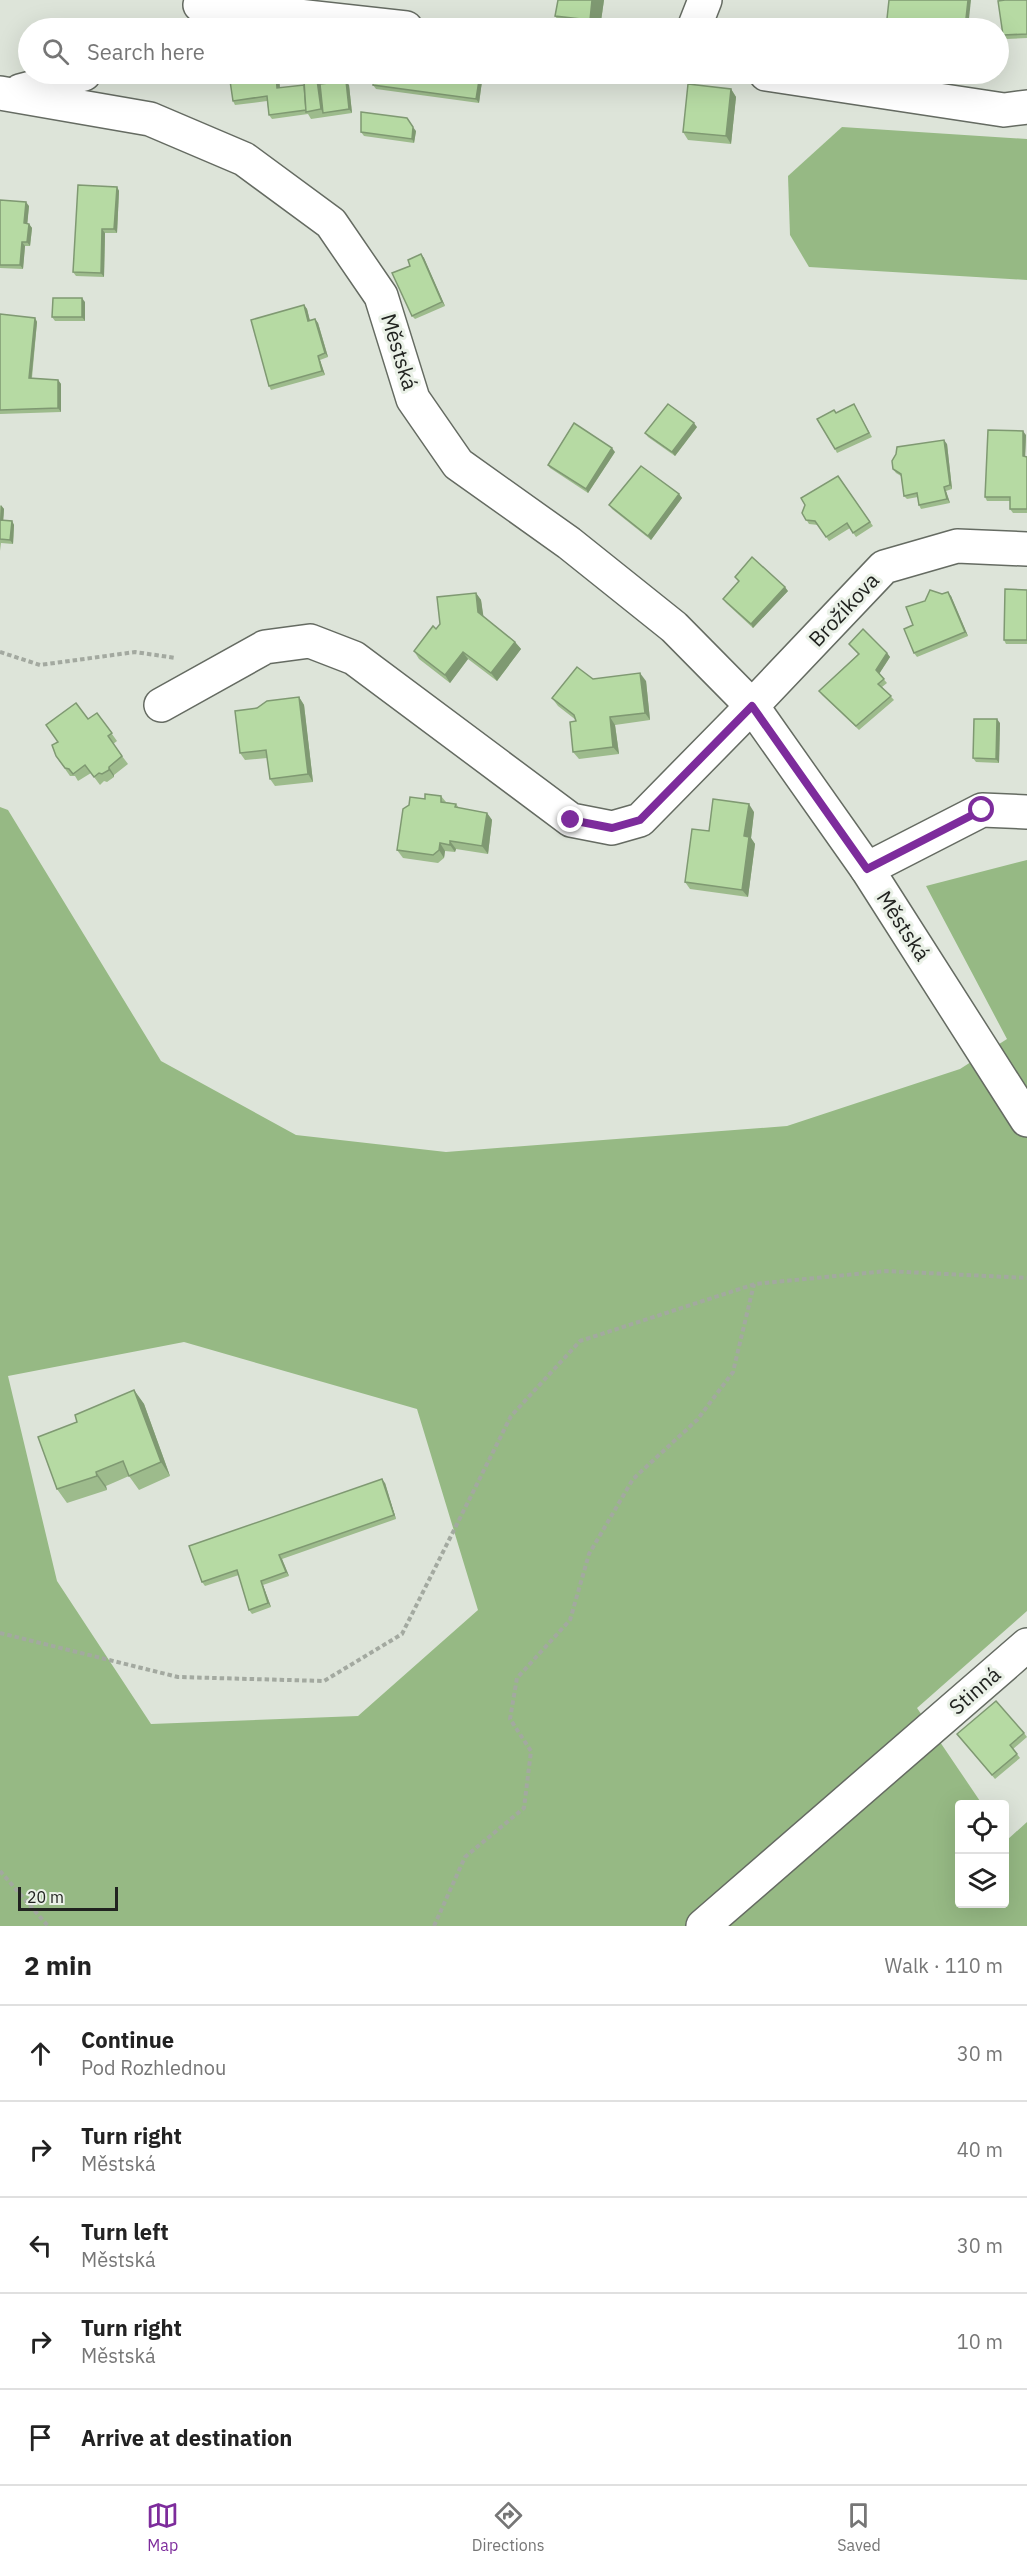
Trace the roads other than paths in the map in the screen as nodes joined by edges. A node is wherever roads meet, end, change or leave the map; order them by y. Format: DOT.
graph roads {
  1 [pos="705,0"];
  2 [pos="196,11"];
  3 [pos="282,18"];
  4 [pos="698,18"];
  5 [pos="42,84"];
  6 [pos="832,84"];
  7 [pos="5,93"];
  8 [pos="1027,107"];
  9 [pos="1027,549"];
  10 [pos="161,705"];
  11 [pos="752,706"];
  12 [pos="1027,812"];
  13 [pos="867,869"];
  14 [pos="1027,1120"];
  15 [pos="1027,1645"];
  16 [pos="703,1926"];
  1 -- 4 [label="street"];
  2 -- 3 [label="street"];
  5 -- 7 [label="street"];
  6 -- 8 [label="street"];
  7 -- 11 [label="street, Městská"];
  9 -- 11 [label="street, Brožíkova"];
  10 -- 11 [label="street"];
  11 -- 13 [label="street, Městská"];
  12 -- 13 [label="street"];
  13 -- 14 [label="street, Městská"];
  15 -- 16 [label="street, Stinná"];
}
